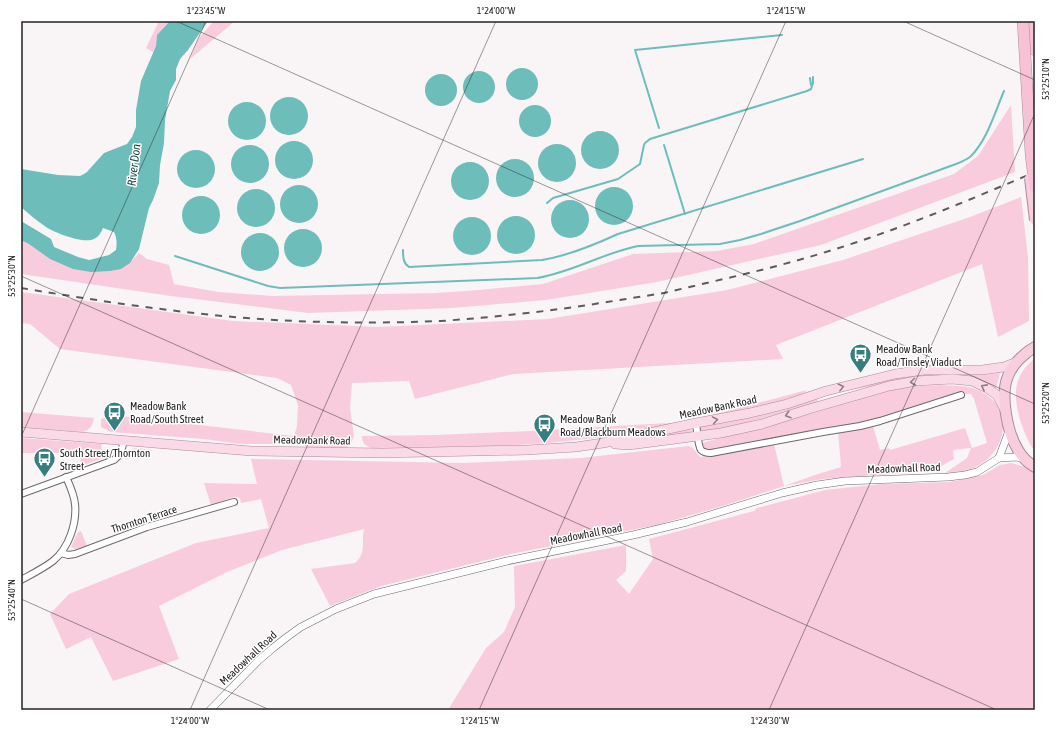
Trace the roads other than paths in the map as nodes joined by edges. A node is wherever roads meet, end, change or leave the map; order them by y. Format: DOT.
graph roads {
  1 [pos="1019,21"];
  2 [pos="1023,21"];
  3 [pos="1033,21"];
  4 [pos="1035,50"];
  5 [pos="1035,188"];
  6 [pos="1035,220"];
  7 [pos="1034,347"];
  8 [pos="1017,362"];
  9 [pos="826,391"];
  10 [pos="961,395"];
  11 [pos="830,402"];
  12 [pos="1006,411"];
  13 [pos="696,423"];
  14 [pos="1009,431"];
  15 [pos="21,432"];
  16 [pos="698,437"];
  17 [pos="124,440"];
  18 [pos="603,443"];
  19 [pos="999,458"];
  20 [pos="1025,459"];
  21 [pos="1035,467"];
  22 [pos="66,477"];
  23 [pos="21,494"];
  24 [pos="234,502"];
  25 [pos="61,553"];
  26 [pos="21,580"];
  27 [pos="210,710"];
  1 -- 6 [label="highway, bridge"];
  2 -- 5 [label="highway, bridge"];
  3 -- 4 [label="highway"];
  7 -- 8 [label="highway"];
  9 -- 8 [label="main road, Meadow Bank Road, one-way"];
  8 -- 12 [label="highway"];
  9 -- 11 [label="main road"];
  13 -- 9 [label="main road, Meadow Bank Road, one-way"];
  10 -- 16 [label="street"];
  12 -- 11 [label="main road, one-way"];
  11 -- 16 [label="main road, one-way"];
  12 -- 14 [label="highway"];
  13 -- 16 [label="street"];
  13 -- 18 [label="main road, Meadow Bank Road"];
  14 -- 19 [label="street"];
  14 -- 20 [label="highway"];
  15 -- 17 [label="main road, Meadowbank Road"];
  16 -- 18 [label="main road"];
  17 -- 18 [label="main road, Meadowbank Road"];
  17 -- 22 [label="street"];
  19 -- 20 [label="street"];
  19 -- 27 [label="street, Meadowhall Road"];
  20 -- 21 [label="highway"];
  22 -- 23 [label="street"];
  22 -- 25 [label="street"];
  24 -- 25 [label="street, Thornton Terrace"];
  25 -- 26 [label="street"];
}
